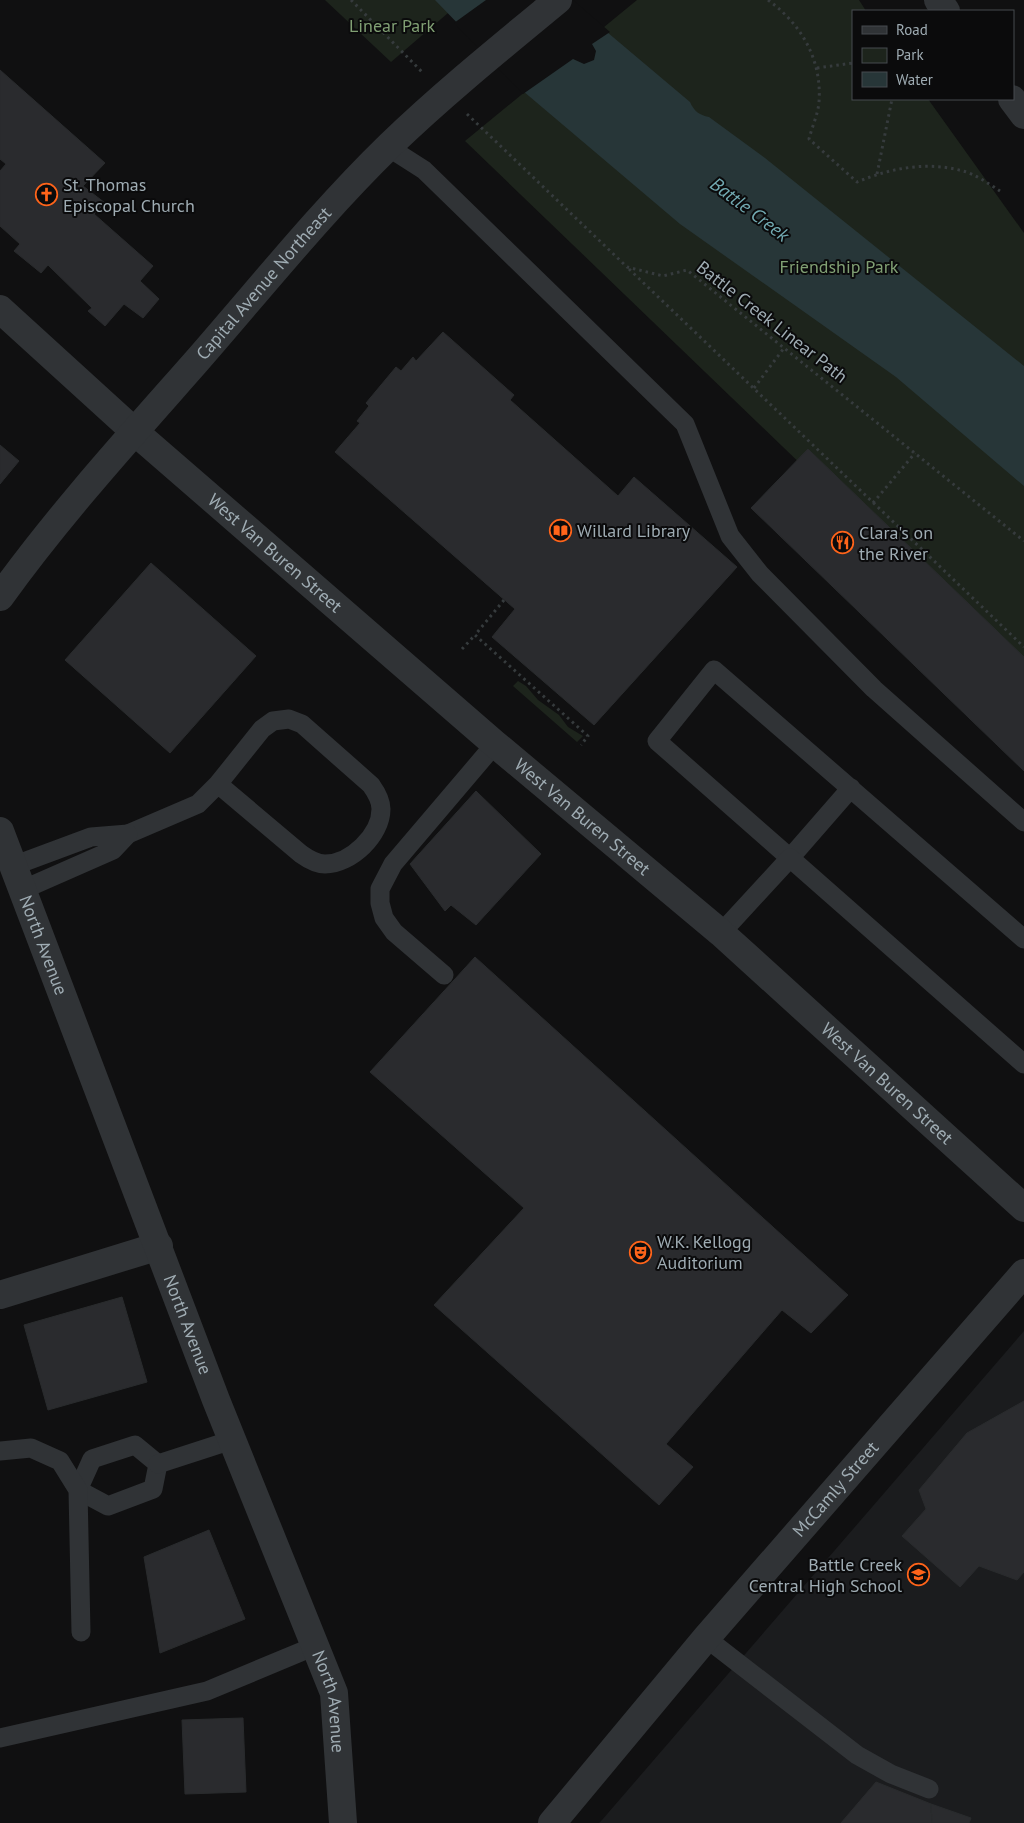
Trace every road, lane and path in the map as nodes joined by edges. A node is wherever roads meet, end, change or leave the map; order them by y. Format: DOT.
graph roads {
  1 [pos="351,0"];
  2 [pos="558,0"];
  3 [pos="768,0"];
  4 [pos="852,63"];
  5 [pos="817,68"];
  6 [pos="445,93"];
  7 [pos="892,100"];
  8 [pos="1013,100"];
  9 [pos="1024,116"];
  10 [pos="388,147"];
  11 [pos="877,174"];
  12 [pos="1000,191"];
  13 [pos="627,267"];
  14 [pos="0,309"];
  15 [pos="784,348"];
  16 [pos="754,388"];
  17 [pos="134,432"];
  18 [pos="914,453"];
  19 [pos="873,503"];
  20 [pos="1024,541"];
  21 [pos="0,597"];
  22 [pos="504,600"];
  23 [pos="475,635"];
  24 [pos="1024,647"];
  25 [pos="462,649"];
  26 [pos="495,744"];
  27 [pos="581,745"];
  28 [pos="218,784"];
  29 [pos="851,788"];
  30 [pos="1024,822"];
  31 [pos="0,831"];
  32 [pos="128,834"];
  33 [pos="790,858"];
  34 [pos="17,878"];
  35 [pos="722,933"];
  36 [pos="1024,940"];
  37 [pos="444,975"];
  38 [pos="1024,1064"];
  39 [pos="1024,1208"];
  40 [pos="159,1246"];
  41 [pos="1024,1272"];
  42 [pos="0,1295"];
  43 [pos="232,1440"];
  44 [pos="0,1450"];
  45 [pos="158,1464"];
  46 [pos="78,1490"];
  47 [pos="81,1632"];
  48 [pos="706,1638"];
  49 [pos="315,1646"];
  50 [pos="0,1738"];
  51 [pos="929,1789"];
  52 [pos="568,1812"];
  53 [pos="345,1822"];
  54 [pos="534,1823"];
  55 [pos="552,1823"];
  1 -- 6 [label="path, Battle Creek Linear Path"];
  2 -- 6 [label="street, Capital Avenue Northeast"];
  3 -- 5 [label="path"];
  4 -- 5 [label="path"];
  5 -- 11 [label="path"];
  6 -- 10 [label="street, Capital Avenue Northeast"];
  6 -- 13 [label="path, Battle Creek Linear Path"];
  7 -- 11 [label="path"];
  8 -- 9 [label="street"];
  10 -- 17 [label="street, Capital Avenue Northeast"];
  10 -- 30 [label="lane"];
  11 -- 12 [label="path"];
  13 -- 15 [label="path, Battle Creek Linear Path"];
  13 -- 16 [label="path"];
  14 -- 17 [label="street, West Van Buren Street"];
  15 -- 16 [label="path"];
  15 -- 18 [label="path, Battle Creek Linear Path"];
  16 -- 19 [label="path"];
  17 -- 21 [label="street, Capital Avenue Northeast"];
  17 -- 26 [label="street, West Van Buren Street"];
  18 -- 19 [label="path"];
  18 -- 20 [label="path, Battle Creek Linear Path"];
  19 -- 24 [label="path"];
  22 -- 23 [label="path"];
  23 -- 25 [label="path"];
  23 -- 27 [label="path"];
  26 -- 35 [label="street, West Van Buren Street"];
  26 -- 37 [label="lane"];
  28 -- 28 [label="lane"];
  28 -- 32 [label="lane"];
  29 -- 33 [label="lane"];
  29 -- 33 [label="lane"];
  29 -- 36 [label="lane"];
  31 -- 34 [label="street, North Avenue"];
  32 -- 34 [label="lane"];
  32 -- 34 [label="lane"];
  33 -- 35 [label="lane"];
  33 -- 38 [label="lane"];
  34 -- 40 [label="street, North Avenue"];
  35 -- 39 [label="street, West Van Buren Street"];
  40 -- 42 [label="street"];
  40 -- 43 [label="street, North Avenue"];
  41 -- 48 [label="street, McCamly Street"];
  43 -- 45 [label="lane"];
  43 -- 49 [label="street, North Avenue"];
  44 -- 46 [label="lane"];
  45 -- 46 [label="lane"];
  45 -- 46 [label="lane"];
  46 -- 47 [label="lane"];
  48 -- 51 [label="lane"];
  48 -- 52 [label="street, McCamly Street"];
  49 -- 50 [label="lane"];
  49 -- 53 [label="street, North Avenue"];
  52 -- 54 [label="street"];
  52 -- 55 [label="street, McCamly Street"];
}
